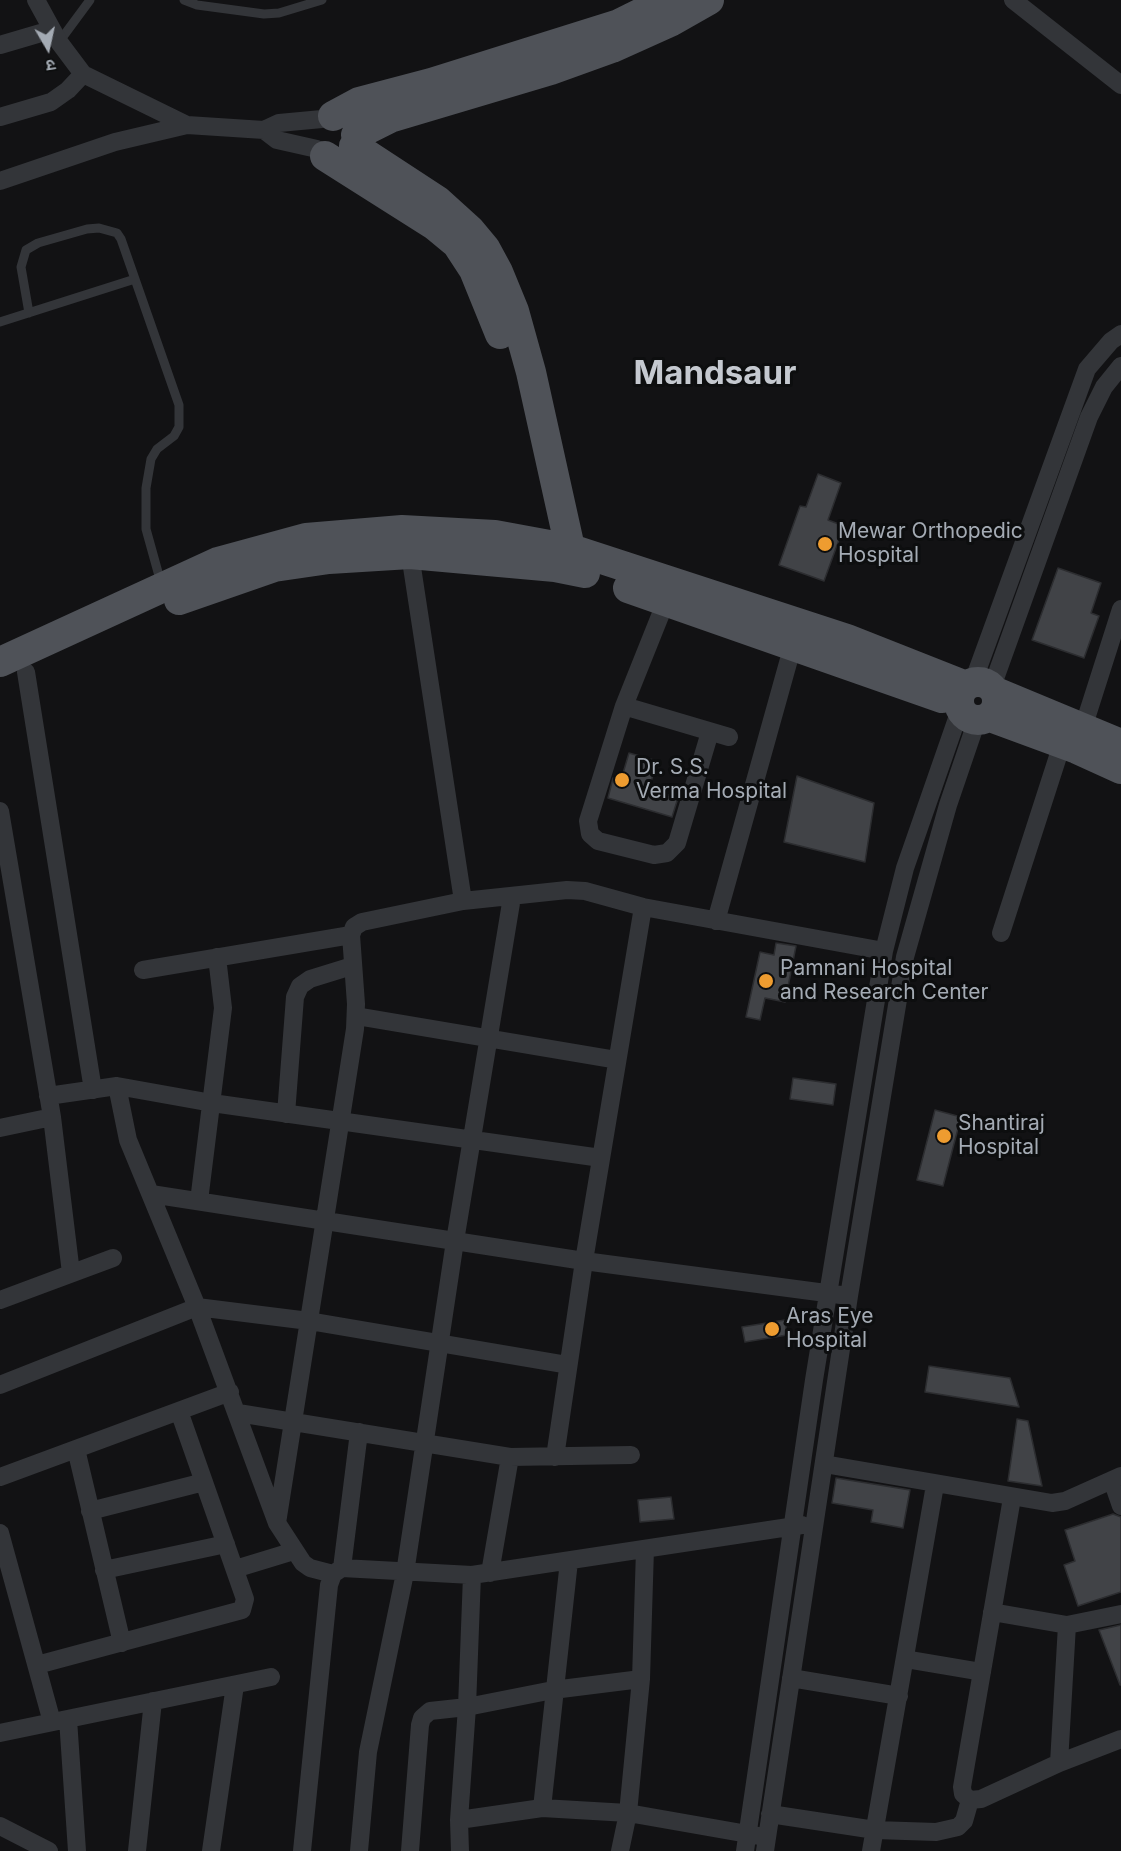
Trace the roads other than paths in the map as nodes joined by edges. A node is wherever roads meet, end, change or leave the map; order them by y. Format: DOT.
graph roads {
  1 [pos="36,0"];
  2 [pos="90,0"];
  3 [pos="184,0"];
  4 [pos="322,0"];
  5 [pos="667,0"];
  6 [pos="709,0"];
  7 [pos="1013,0"];
  8 [pos="55,36"];
  9 [pos="0,45"];
  10 [pos="83,74"];
  11 [pos="1121,85"];
  12 [pos="0,117"];
  13 [pos="327,118"];
  14 [pos="187,125"];
  15 [pos="264,130"];
  16 [pos="355,141"];
  17 [pos="321,153"];
  18 [pos="0,181"];
  19 [pos="135,279"];
  20 [pos="29,313"];
  21 [pos="0,322"];
  22 [pos="1118,342"];
  23 [pos="1121,366"];
  24 [pos="410,554"];
  25 [pos="563,558"];
  26 [pos="164,592"];
  27 [pos="666,601"];
  28 [pos="1121,609"];
  29 [pos="793,645"];
  30 [pos="9,673"];
  31 [pos="976,700"];
  32 [pos="624,706"];
  33 [pos="710,732"];
  34 [pos="1073,736"];
  35 [pos="729,737"];
  36 [pos="1121,744"];
  37 [pos="1121,770"];
  38 [pos="0,811"];
  39 [pos="512,897"];
  40 [pos="463,901"];
  41 [pos="643,907"];
  42 [pos="717,921"];
  43 [pos="1001,933"];
  44 [pos="351,935"];
  45 [pos="884,951"];
  46 [pos="217,957"];
  47 [pos="352,966"];
  48 [pos="143,970"];
  49 [pos="356,1016"];
  50 [pos="489,1038"];
  51 [pos="617,1060"];
  52 [pos="117,1086"];
  53 [pos="93,1090"];
  54 [pos="48,1096"];
  55 [pos="212,1103"];
  56 [pos="286,1114"];
  57 [pos="52,1117"];
  58 [pos="339,1121"];
  59 [pos="0,1128"];
  60 [pos="472,1140"];
  61 [pos="601,1158"];
  62 [pos="151,1194"];
  63 [pos="199,1201"];
  64 [pos="324,1220"];
  65 [pos="455,1241"];
  66 [pos="113,1258"];
  67 [pos="584,1261"];
  68 [pos="71,1273"];
  69 [pos="829,1293"];
  70 [pos="849,1296"];
  71 [pos="0,1300"];
  72 [pos="197,1307"];
  73 [pos="309,1321"];
  74 [pos="440,1343"];
  75 [pos="568,1365"];
  76 [pos="0,1385"];
  77 [pos="230,1392"];
  78 [pos="178,1410"];
  79 [pos="238,1413"];
  80 [pos="293,1422"];
  81 [pos="359,1432"];
  82 [pos="424,1443"];
  83 [pos="75,1449"];
  84 [pos="631,1455"];
  85 [pos="510,1456"];
  86 [pos="555,1457"];
  87 [pos="824,1464"];
  88 [pos="0,1477"];
  89 [pos="1117,1478"];
  90 [pos="204,1482"];
  91 [pos="935,1485"];
  92 [pos="1012,1498"];
  93 [pos="1121,1506"];
  94 [pos="90,1511"];
  95 [pos="277,1523"];
  96 [pos="815,1524"];
  97 [pos="792,1527"];
  98 [pos="0,1533"];
  99 [pos="226,1544"];
  100 [pos="645,1549"];
  101 [pos="294,1551"];
  102 [pos="569,1561"];
  103 [pos="235,1569"];
  104 [pos="104,1570"];
  105 [pos="338,1571"];
  106 [pos="405,1573"];
  107 [pos="481,1574"];
  108 [pos="992,1612"];
  109 [pos="1121,1614"];
  110 [pos="1067,1626"];
  111 [pos="122,1643"];
  112 [pos="905,1659"];
  113 [pos="37,1665"];
  114 [pos="982,1672"];
  115 [pos="271,1677"];
  116 [pos="791,1678"];
  117 [pos="641,1679"];
  118 [pos="235,1684"];
  119 [pos="553,1690"];
  120 [pos="899,1695"];
  121 [pos="153,1701"];
  122 [pos="467,1707"];
  123 [pos="60,1720"];
  124 [pos="0,1732"];
  125 [pos="1121,1739"];
  126 [pos="1059,1763"];
  127 [pos="970,1800"];
  128 [pos="542,1808"];
  129 [pos="628,1813"];
  130 [pos="770,1814"];
  131 [pos="459,1820"];
  132 [pos="0,1826"];
  133 [pos="875,1830"];
  134 [pos="747,1843"];
  135 [pos="766,1844"];
  136 [pos="49,1851"];
  137 [pos="76,1851"];
  138 [pos="136,1851"];
  139 [pos="211,1851"];
  140 [pos="302,1851"];
  141 [pos="359,1851"];
  142 [pos="410,1851"];
  143 [pos="460,1851"];
  144 [pos="620,1851"];
  145 [pos="871,1851"];
  1 -- 8 [label="street"];
  2 -- 8 [label="lane"];
  3 -- 4 [label="lane"];
  5 -- 13 [label="main road"];
  6 -- 16 [label="main road"];
  7 -- 11 [label="street"];
  8 -- 9 [label="street"];
  8 -- 10 [label="street"];
  10 -- 12 [label="street"];
  10 -- 14 [label="street"];
  13 -- 15 [label="street"];
  13 -- 16 [label="main road"];
  13 -- 17 [label="main road"];
  14 -- 15 [label="street"];
  14 -- 18 [label="street"];
  15 -- 17 [label="street"];
  16 -- 17 [label="main road"];
  16 -- 25 [label="main road"];
  17 -- 25 [label="main road"];
  19 -- 20 [label="lane"];
  19 -- 20 [label="lane"];
  19 -- 26 [label="lane"];
  20 -- 21 [label="lane"];
  22 -- 31 [label="street"];
  23 -- 31 [label="street"];
  24 -- 25 [label="main road"];
  24 -- 30 [label="main road"];
  24 -- 40 [label="street"];
  25 -- 26 [label="main road"];
  25 -- 27 [label="main road"];
  25 -- 31 [label="main road"];
  26 -- 30 [label="main road"];
  27 -- 29 [label="main road"];
  27 -- 32 [label="street"];
  28 -- 34 [label="street"];
  29 -- 31 [label="main road"];
  29 -- 42 [label="street"];
  30 -- 53 [label="street"];
  31 -- 34 [label="main road"];
  31 -- 45 [label="street"];
  31 -- 70 [label="street"];
  32 -- 33 [label="street"];
  32 -- 33 [label="street"];
  33 -- 35 [label="street"];
  34 -- 36 [label="main road"];
  34 -- 37 [label="main road"];
  34 -- 43 [label="street"];
  38 -- 54 [label="street"];
  39 -- 40 [label="street"];
  39 -- 41 [label="street"];
  39 -- 50 [label="street"];
  40 -- 44 [label="street"];
  41 -- 42 [label="street"];
  41 -- 51 [label="street"];
  42 -- 45 [label="street"];
  44 -- 46 [label="street"];
  44 -- 47 [label="street"];
  45 -- 69 [label="street"];
  46 -- 48 [label="street"];
  46 -- 55 [label="street"];
  47 -- 49 [label="street"];
  47 -- 56 [label="street"];
  49 -- 50 [label="street"];
  49 -- 58 [label="street"];
  50 -- 51 [label="street"];
  50 -- 60 [label="street"];
  51 -- 61 [label="street"];
  52 -- 53 [label="street"];
  52 -- 55 [label="street"];
  52 -- 62 [label="street"];
  53 -- 54 [label="street"];
  54 -- 57 [label="street"];
  55 -- 56 [label="street"];
  55 -- 63 [label="street"];
  56 -- 58 [label="street"];
  57 -- 59 [label="street"];
  57 -- 68 [label="street"];
  58 -- 60 [label="street"];
  58 -- 64 [label="street"];
  60 -- 61 [label="street"];
  60 -- 65 [label="street"];
  61 -- 67 [label="street"];
  62 -- 63 [label="street"];
  62 -- 72 [label="street"];
  63 -- 64 [label="street"];
  64 -- 65 [label="street"];
  64 -- 73 [label="street"];
  65 -- 67 [label="street"];
  65 -- 74 [label="street"];
  66 -- 68 [label="street"];
  67 -- 69 [label="street"];
  67 -- 75 [label="street"];
  68 -- 71 [label="street"];
  69 -- 70 [label="street"];
  69 -- 97 [label="street"];
  70 -- 87 [label="street"];
  72 -- 73 [label="street"];
  72 -- 76 [label="street"];
  72 -- 77 [label="street"];
  73 -- 74 [label="street"];
  73 -- 80 [label="street"];
  74 -- 75 [label="street"];
  74 -- 82 [label="street"];
  75 -- 86 [label="street"];
  77 -- 78 [label="street"];
  77 -- 79 [label="street"];
  78 -- 83 [label="street"];
  78 -- 90 [label="street"];
  79 -- 80 [label="street"];
  79 -- 95 [label="street"];
  80 -- 81 [label="street"];
  80 -- 95 [label="street"];
  81 -- 82 [label="street"];
  81 -- 105 [label="street"];
  82 -- 85 [label="street"];
  82 -- 106 [label="street"];
  83 -- 88 [label="street"];
  83 -- 94 [label="street"];
  84 -- 86 [label="street"];
  85 -- 86 [label="street"];
  85 -- 107 [label="street"];
  87 -- 91 [label="street"];
  87 -- 96 [label="street"];
  89 -- 92 [label="street"];
  89 -- 93 [label="street"];
  90 -- 94 [label="street"];
  90 -- 99 [label="street"];
  91 -- 92 [label="street"];
  91 -- 112 [label="street"];
  92 -- 108 [label="street"];
  94 -- 104 [label="street"];
  95 -- 101 [label="street"];
  96 -- 97 [label="street"];
  96 -- 116 [label="street"];
  97 -- 100 [label="street"];
  97 -- 134 [label="street"];
  98 -- 113 [label="street"];
  99 -- 103 [label="street"];
  99 -- 104 [label="street"];
  100 -- 102 [label="street"];
  100 -- 117 [label="street"];
  101 -- 103 [label="street"];
  101 -- 105 [label="street"];
  102 -- 107 [label="street"];
  102 -- 119 [label="street"];
  103 -- 111 [label="street"];
  104 -- 111 [label="street"];
  105 -- 106 [label="street"];
  105 -- 140 [label="street"];
  106 -- 107 [label="street"];
  106 -- 141 [label="street"];
  107 -- 122 [label="street"];
  108 -- 110 [label="street"];
  108 -- 114 [label="street"];
  109 -- 110 [label="street"];
  110 -- 126 [label="street"];
  111 -- 113 [label="street"];
  112 -- 114 [label="street"];
  112 -- 120 [label="street"];
  113 -- 123 [label="street"];
  114 -- 127 [label="street"];
  115 -- 118 [label="street"];
  116 -- 120 [label="street"];
  116 -- 130 [label="street"];
  117 -- 119 [label="street"];
  117 -- 129 [label="street"];
  118 -- 121 [label="street"];
  118 -- 139 [label="street"];
  119 -- 122 [label="street"];
  119 -- 128 [label="street"];
  120 -- 133 [label="street"];
  121 -- 123 [label="street"];
  121 -- 138 [label="street"];
  122 -- 131 [label="street"];
  122 -- 142 [label="street"];
  123 -- 124 [label="street"];
  123 -- 137 [label="street"];
  125 -- 126 [label="street"];
  126 -- 127 [label="street"];
  127 -- 133 [label="street"];
  128 -- 129 [label="street"];
  128 -- 131 [label="street"];
  129 -- 134 [label="street"];
  129 -- 144 [label="street"];
  130 -- 133 [label="street"];
  130 -- 135 [label="street"];
  131 -- 143 [label="street"];
  132 -- 136 [label="street"];
  133 -- 145 [label="street"];
  134 -- 135 [label="street"];
}
